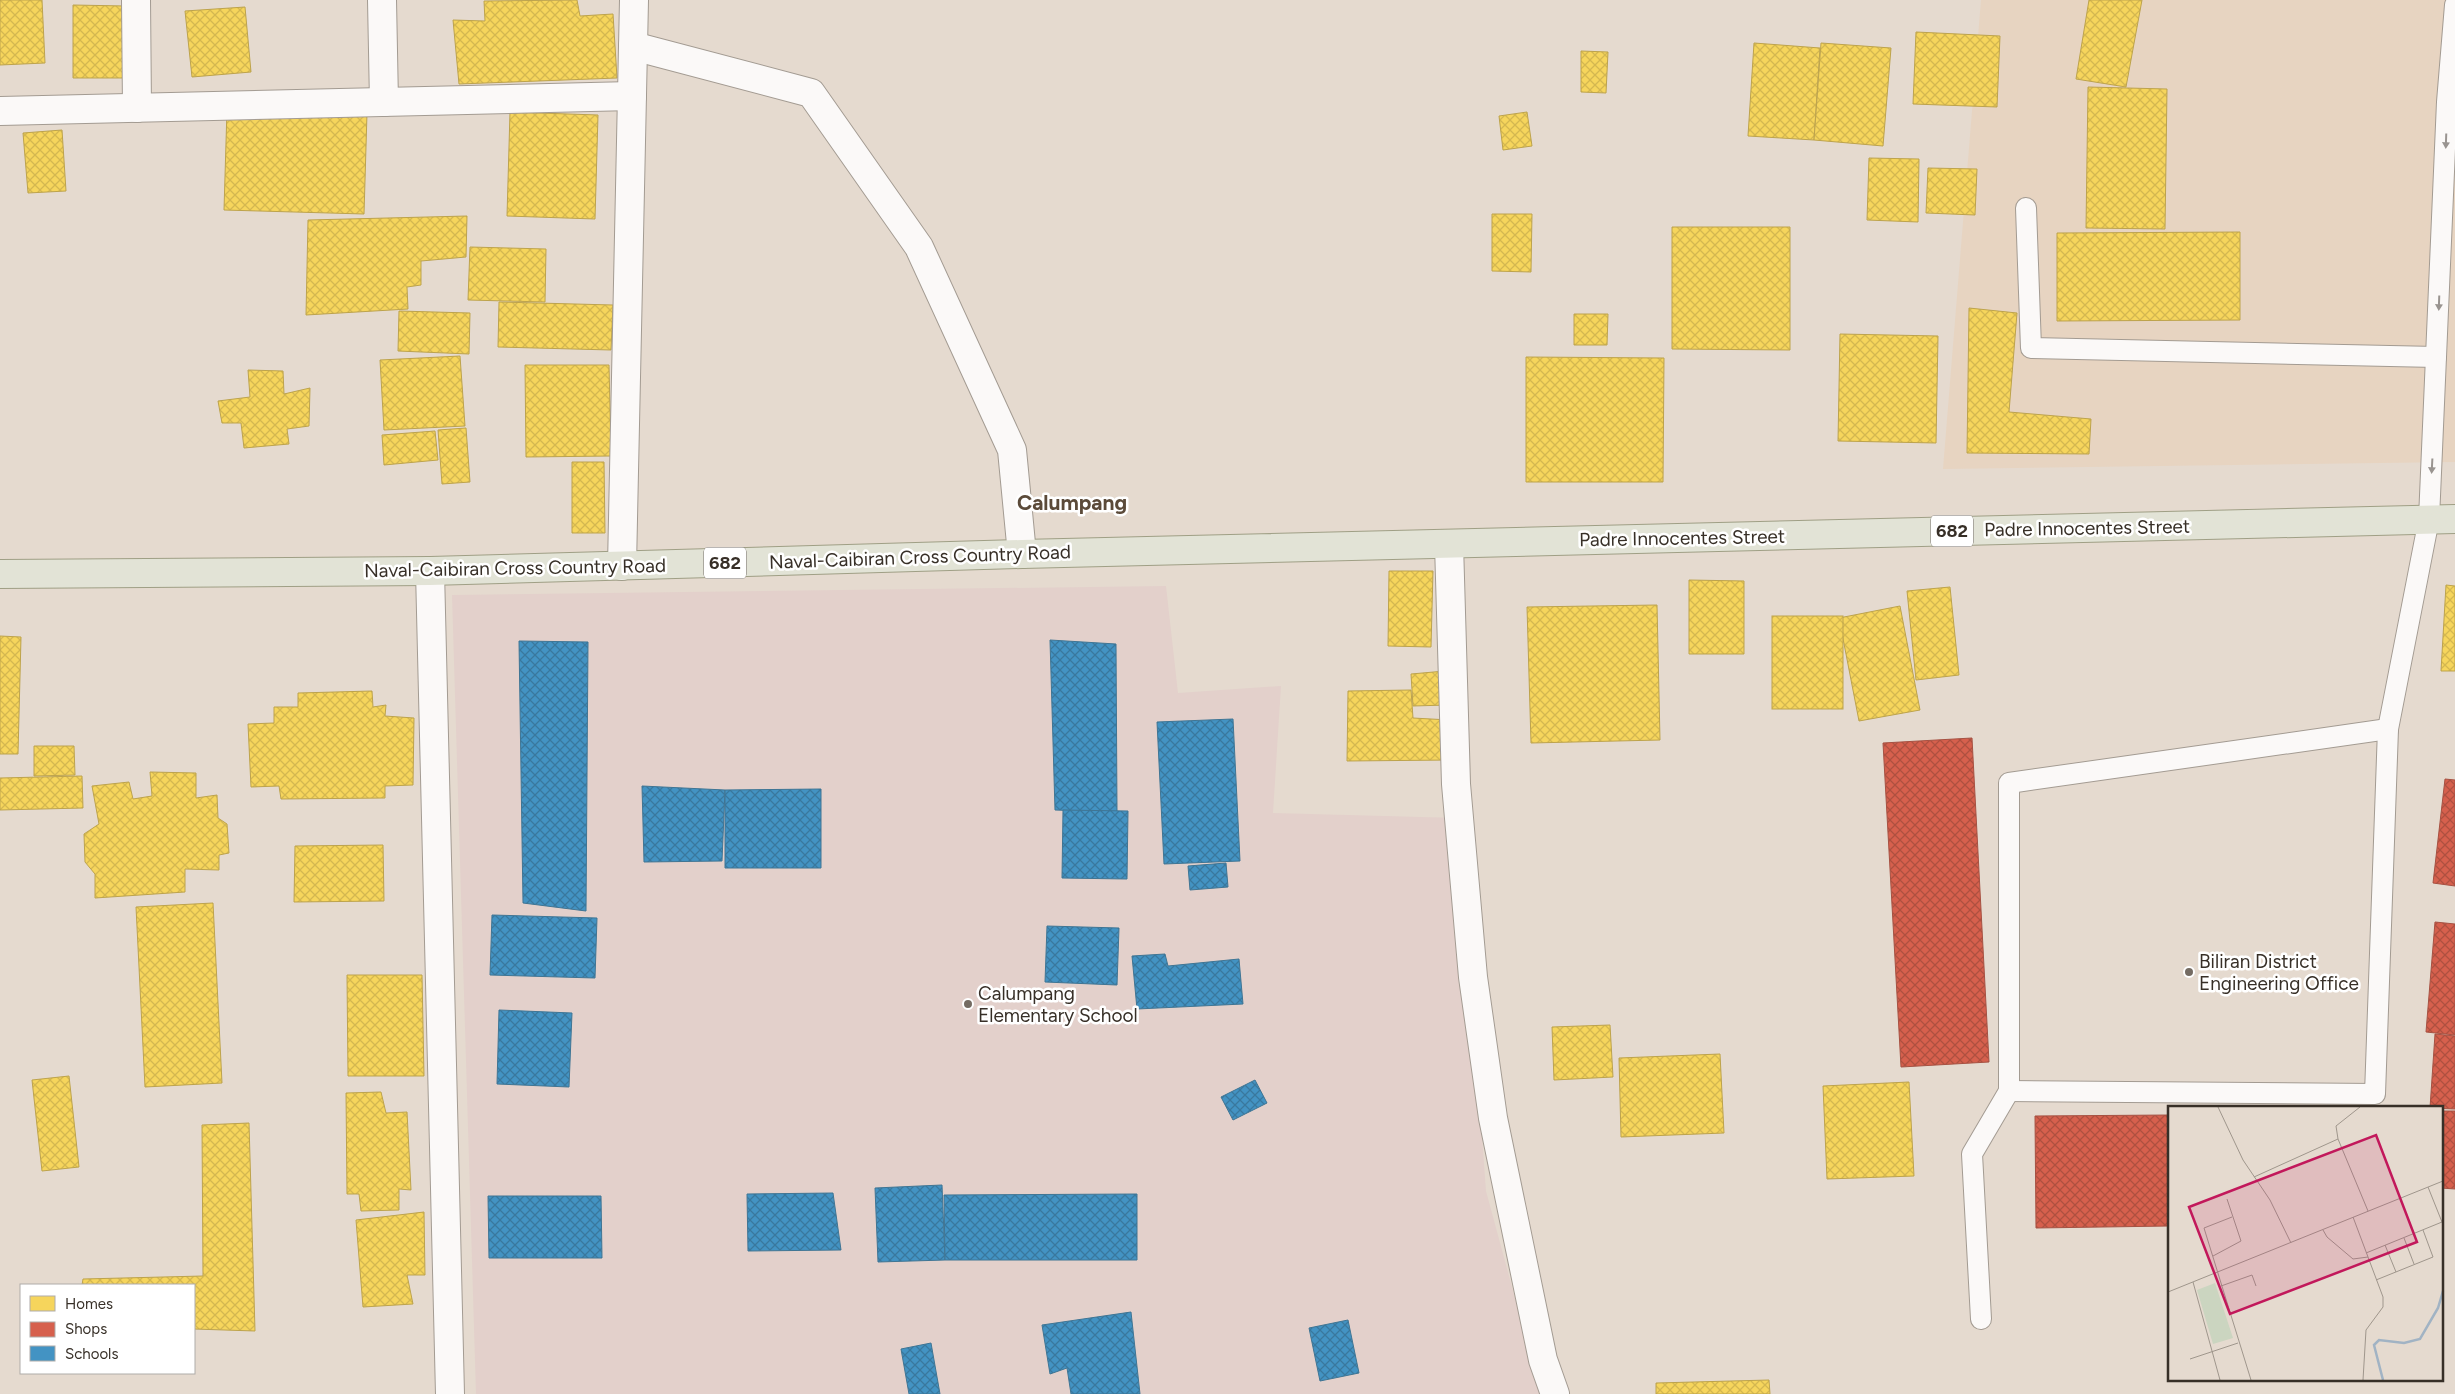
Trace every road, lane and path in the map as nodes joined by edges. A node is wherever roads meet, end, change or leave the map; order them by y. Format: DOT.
graph roads {
  1 [pos="136,0"];
  2 [pos="382,0"];
  3 [pos="634,0"];
  4 [pos="2455,5"];
  5 [pos="633,46"];
  6 [pos="632,96"];
  7 [pos="384,102"];
  8 [pos="138,108"];
  9 [pos="0,111"];
  10 [pos="2026,208"];
  11 [pos="2436,357"];
  12 [pos="2442,519"];
  13 [pos="1449,544"];
  14 [pos="1022,554"];
  15 [pos="622,566"];
  16 [pos="430,571"];
  17 [pos="0,574"];
  18 [pos="2388,729"];
  19 [pos="2009,1092"];
  20 [pos="1981,1319"];
  21 [pos="450,1394"];
  22 [pos="1555,1394"];
  1 -- 8 [label="street"];
  2 -- 7 [label="street"];
  3 -- 5 [label="street"];
  4 -- 11 [label="lane, one-way"];
  5 -- 6 [label="street"];
  5 -- 14 [label="street"];
  6 -- 7 [label="street"];
  6 -- 15 [label="street"];
  7 -- 8 [label="street"];
  8 -- 9 [label="street"];
  10 -- 11 [label="lane"];
  11 -- 12 [label="lane, one-way"];
  12 -- 13 [label="main road, Padre Innocentes Street / 682"];
  12 -- 18 [label="lane"];
  13 -- 14 [label="main road, Naval-Caibiran Cross Country Road / 682"];
  13 -- 22 [label="street"];
  14 -- 15 [label="main road, Naval-Caibiran Cross Country Road / 682"];
  15 -- 16 [label="main road, Naval-Caibiran Cross Country Road / 682"];
  16 -- 17 [label="main road, Naval-Caibiran Cross Country Road / 682"];
  16 -- 21 [label="street"];
  18 -- 19 [label="lane"];
  18 -- 19 [label="lane"];
  19 -- 20 [label="lane"];
}
